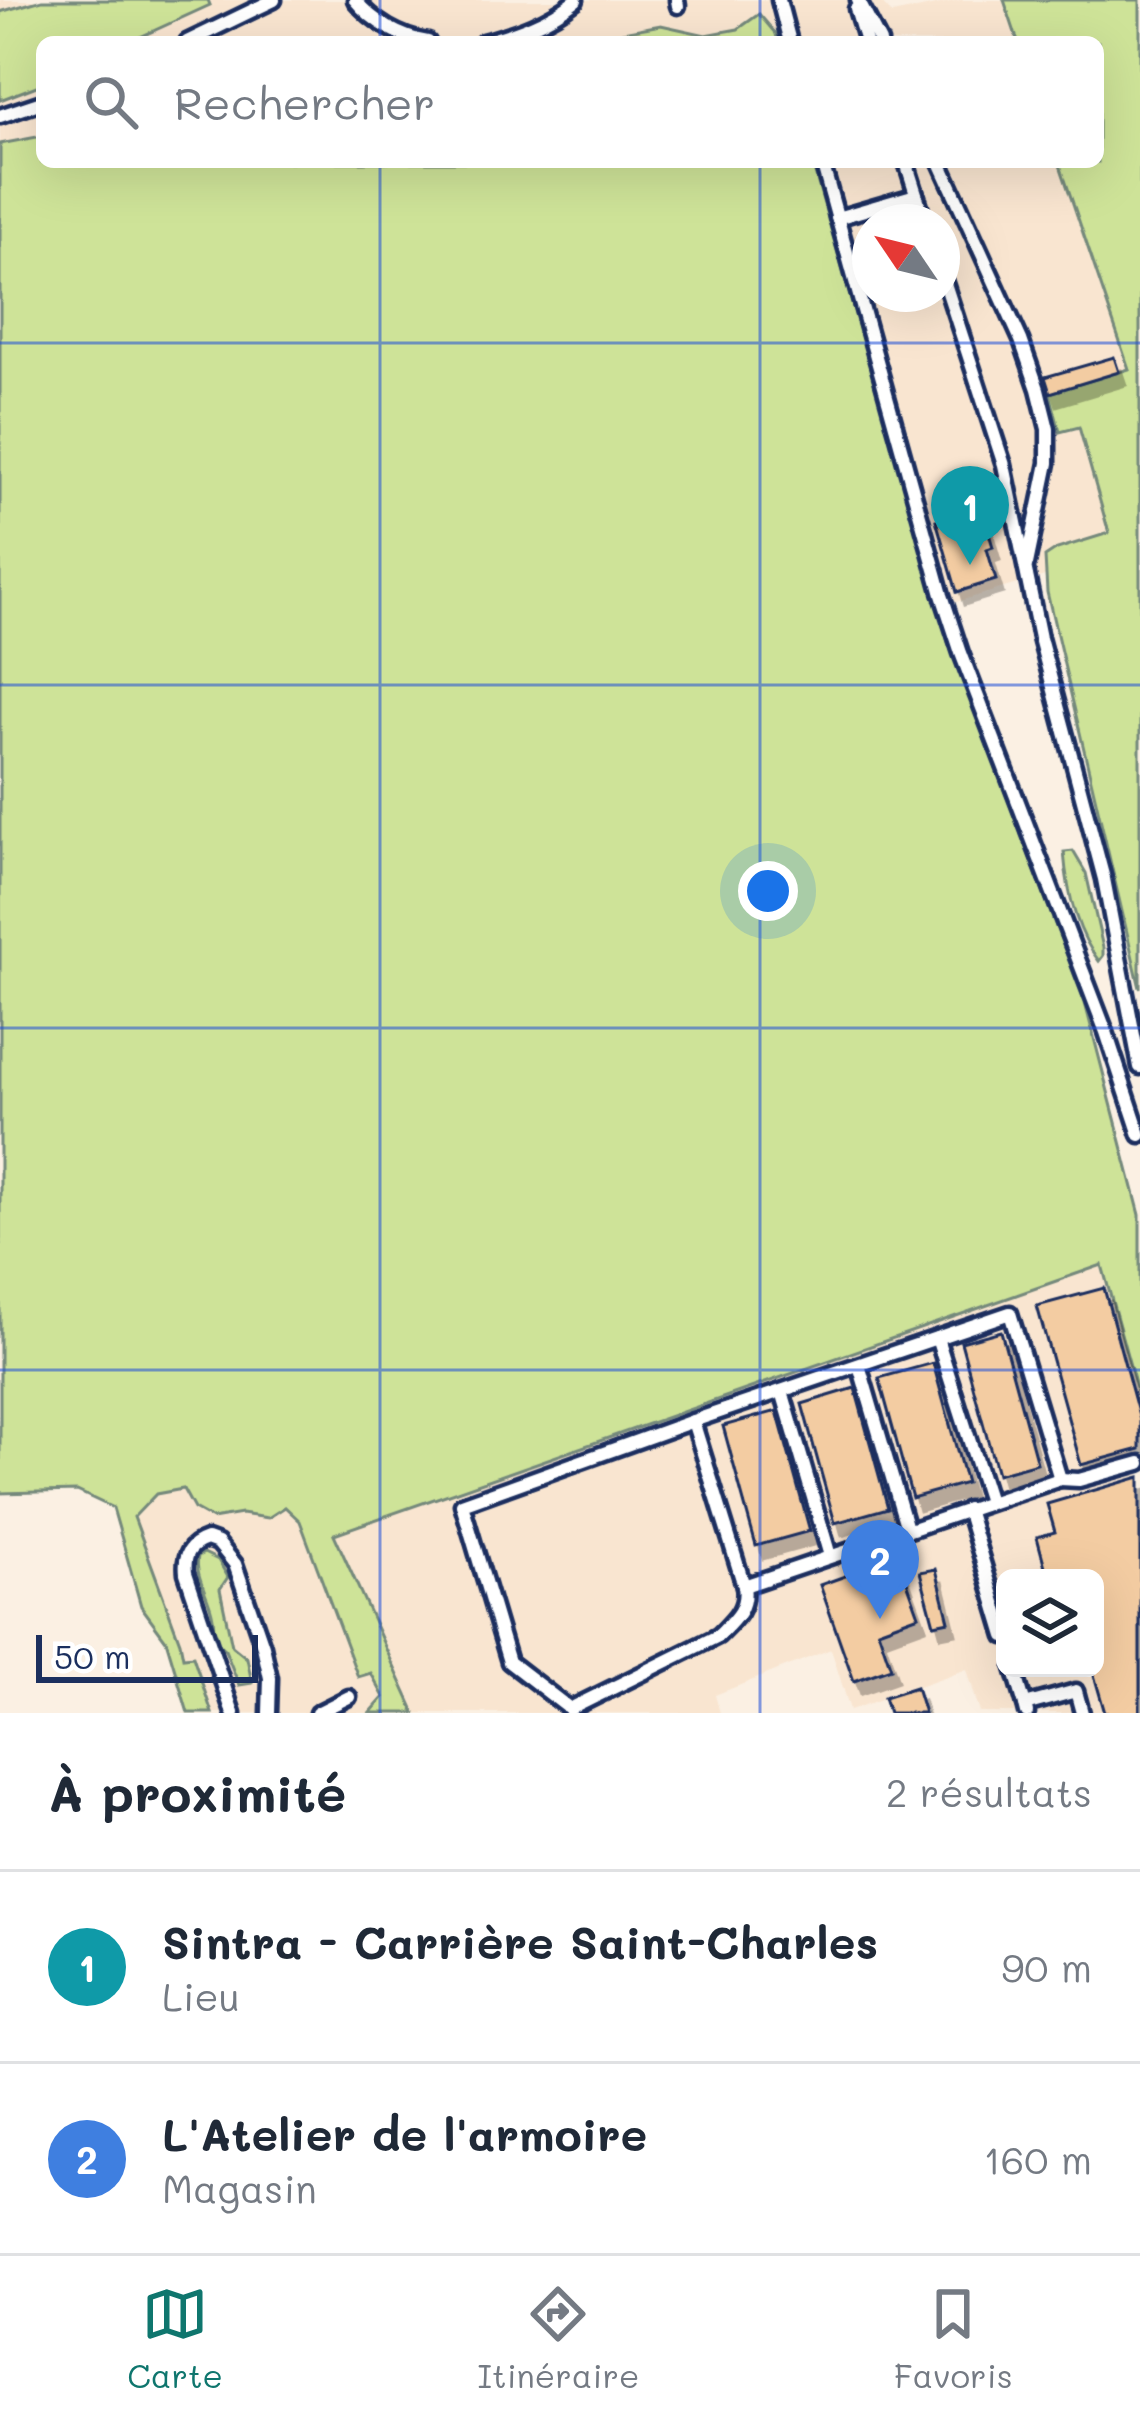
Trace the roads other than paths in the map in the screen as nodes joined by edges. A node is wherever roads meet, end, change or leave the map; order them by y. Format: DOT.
graph roads {
  1 [pos="274,0"];
  2 [pos="355,0"];
  3 [pos="576,0"];
  4 [pos="779,0"];
  5 [pos="855,0"];
  6 [pos="199,36"];
  7 [pos="405,36"];
  8 [pos="504,36"];
  9 [pos="788,36"];
  10 [pos="864,36"];
  11 [pos="876,36"];
  12 [pos="36,104"];
  13 [pos="0,116"];
  14 [pos="824,168"];
  15 [pos="908,168"];
  16 [pos="943,168"];
  17 [pos="916,195"];
  18 [pos="919,204"];
  19 [pos="837,218"];
  20 [pos="954,312"];
  21 [pos="1025,571"];
  22 [pos="1140,1067"];
  23 [pos="1140,1135"];
  24 [pos="937,1338"];
  25 [pos="859,1365"];
  26 [pos="782,1391"];
  27 [pos="693,1421"];
  28 [pos="1140,1463"];
  29 [pos="1060,1479"];
  30 [pos="989,1502"];
  31 [pos="967,1509"];
  32 [pos="908,1529"];
  33 [pos="830,1556"];
  34 [pos="744,1586"];
  35 [pos="996,1606"];
  36 [pos="1017,1677"];
  37 [pos="349,1697"];
  38 [pos="1026,1709"];
  39 [pos="233,1713"];
  40 [pos="269,1713"];
  41 [pos="317,1713"];
  42 [pos="1082,1713"];
  1 -- 6 [label="lane"];
  2 -- 7 [label="lane"];
  3 -- 8 [label="lane"];
  4 -- 9 [label="lane"];
  5 -- 10 [label="lane"];
  5 -- 11 [label="lane"];
  12 -- 13 [label="lane"];
  14 -- 19 [label="lane"];
  15 -- 17 [label="lane"];
  16 -- 21 [label="lane"];
  17 -- 18 [label="lane"];
  17 -- 19 [label="lane"];
  19 -- 23 [label="lane"];
  20 -- 21 [label="lane"];
  21 -- 22 [label="lane"];
  24 -- 25 [label="lane"];
  24 -- 29 [label="lane"];
  24 -- 30 [label="lane"];
  25 -- 26 [label="lane"];
  25 -- 32 [label="lane"];
  26 -- 27 [label="lane"];
  26 -- 33 [label="lane"];
  27 -- 34 [label="lane"];
  27 -- 34 [label="lane"];
  28 -- 29 [label="lane"];
  29 -- 30 [label="lane"];
  30 -- 31 [label="lane"];
  31 -- 32 [label="lane"];
  31 -- 35 [label="lane"];
  32 -- 33 [label="lane"];
  33 -- 34 [label="lane"];
  36 -- 38 [label="lane"];
  37 -- 41 [label="lane"];
  38 -- 42 [label="lane"];
  39 -- 40 [label="lane"];
}
